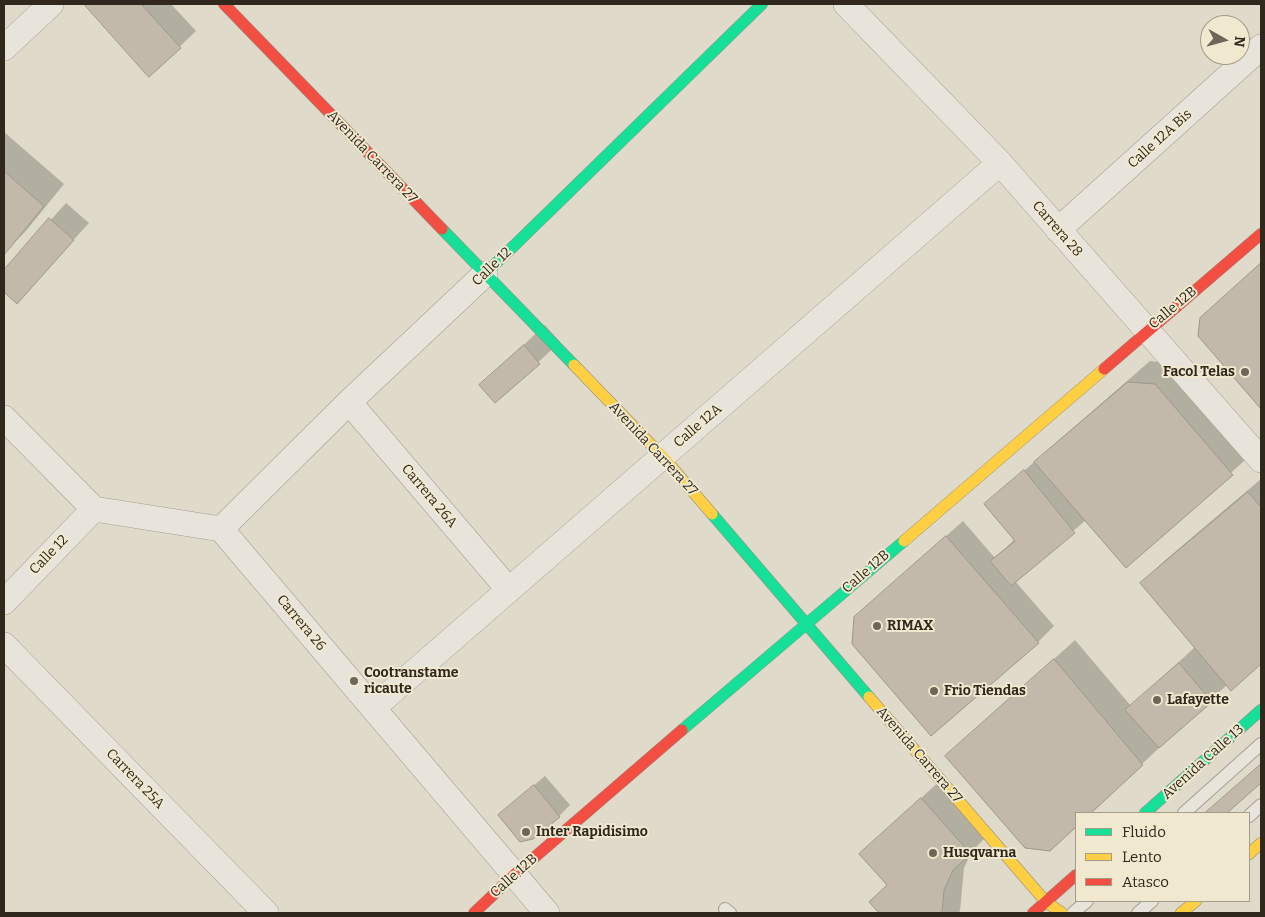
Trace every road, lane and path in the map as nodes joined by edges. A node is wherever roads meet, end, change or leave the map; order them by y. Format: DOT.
graph roads {
  1 [pos="51,4"];
  2 [pos="224,4"];
  3 [pos="762,4"];
  4 [pos="846,4"];
  5 [pos="1261,47"];
  6 [pos="4,48"];
  7 [pos="1000,163"];
  8 [pos="1058,230"];
  9 [pos="1261,234"];
  10 [pos="485,274"];
  11 [pos="1148,330"];
  12 [pos="349,402"];
  13 [pos="4,418"];
  14 [pos="662,457"];
  15 [pos="1261,460"];
  16 [pos="94,509"];
  17 [pos="221,529"];
  18 [pos="509,590"];
  19 [pos="4,602"];
  20 [pos="806,623"];
  21 [pos="4,645"];
  22 [pos="373,708"];
  23 [pos="1261,710"];
  24 [pos="1261,744"];
  25 [pos="1261,805"];
  26 [pos="1147,812"];
  27 [pos="1185,812"];
  28 [pos="1250,815"];
  29 [pos="1261,843"];
  30 [pos="1250,853"];
  31 [pos="514,875"];
  32 [pos="1075,876"];
  33 [pos="1046,902"];
  34 [pos="1086,902"];
  35 [pos="1151,902"];
  36 [pos="1195,902"];
  37 [pos="266,913"];
  38 [pos="474,913"];
  39 [pos="547,913"];
  40 [pos="1033,913"];
  41 [pos="1062,913"];
  42 [pos="1073,913"];
  43 [pos="1138,913"];
  44 [pos="1182,913"];
  1 -- 6 [label="street"];
  2 -- 10 [label="main road, Avenida Carrera 27"];
  3 -- 10 [label="main road, Calle 12"];
  4 -- 7 [label="street, Carrera 28"];
  5 -- 8 [label="street, Calle 12A Bis"];
  7 -- 8 [label="street, Carrera 28"];
  7 -- 14 [label="street, Calle 12A"];
  8 -- 11 [label="street, Carrera 28"];
  9 -- 11 [label="main road, Calle 12B"];
  10 -- 12 [label="street, Calle 12"];
  10 -- 14 [label="main road, Avenida Carrera 27"];
  11 -- 15 [label="street, Carrera 28"];
  11 -- 20 [label="main road, Calle 12B"];
  12 -- 17 [label="street, Calle 12"];
  12 -- 18 [label="street, Carrera 26A"];
  13 -- 16 [label="street"];
  14 -- 18 [label="street, Calle 12A"];
  14 -- 20 [label="main road, Avenida Carrera 27"];
  16 -- 17 [label="street"];
  16 -- 19 [label="street, Calle 12"];
  17 -- 22 [label="street, Carrera 26"];
  18 -- 22 [label="street, Calle 12A"];
  20 -- 31 [label="main road, Calle 12B"];
  20 -- 33 [label="main road, Avenida Carrera 27"];
  21 -- 37 [label="street, Carrera 25A"];
  22 -- 31 [label="street, Carrera 26"];
  23 -- 26 [label="main road, Avenida Calle 13"];
  24 -- 27 [label="lane"];
  25 -- 28 [label="lane"];
  29 -- 30 [label="main road"];
  31 -- 38 [label="main road, Calle 12B"];
  31 -- 39 [label="street, Carrera 26"];
  32 -- 33 [label="main road"];
  33 -- 40 [label="main road"];
  33 -- 41 [label="main road, Avenida Carrera 27"];
  34 -- 42 [label="lane"];
  35 -- 43 [label="lane"];
  36 -- 44 [label="main road"];
}
